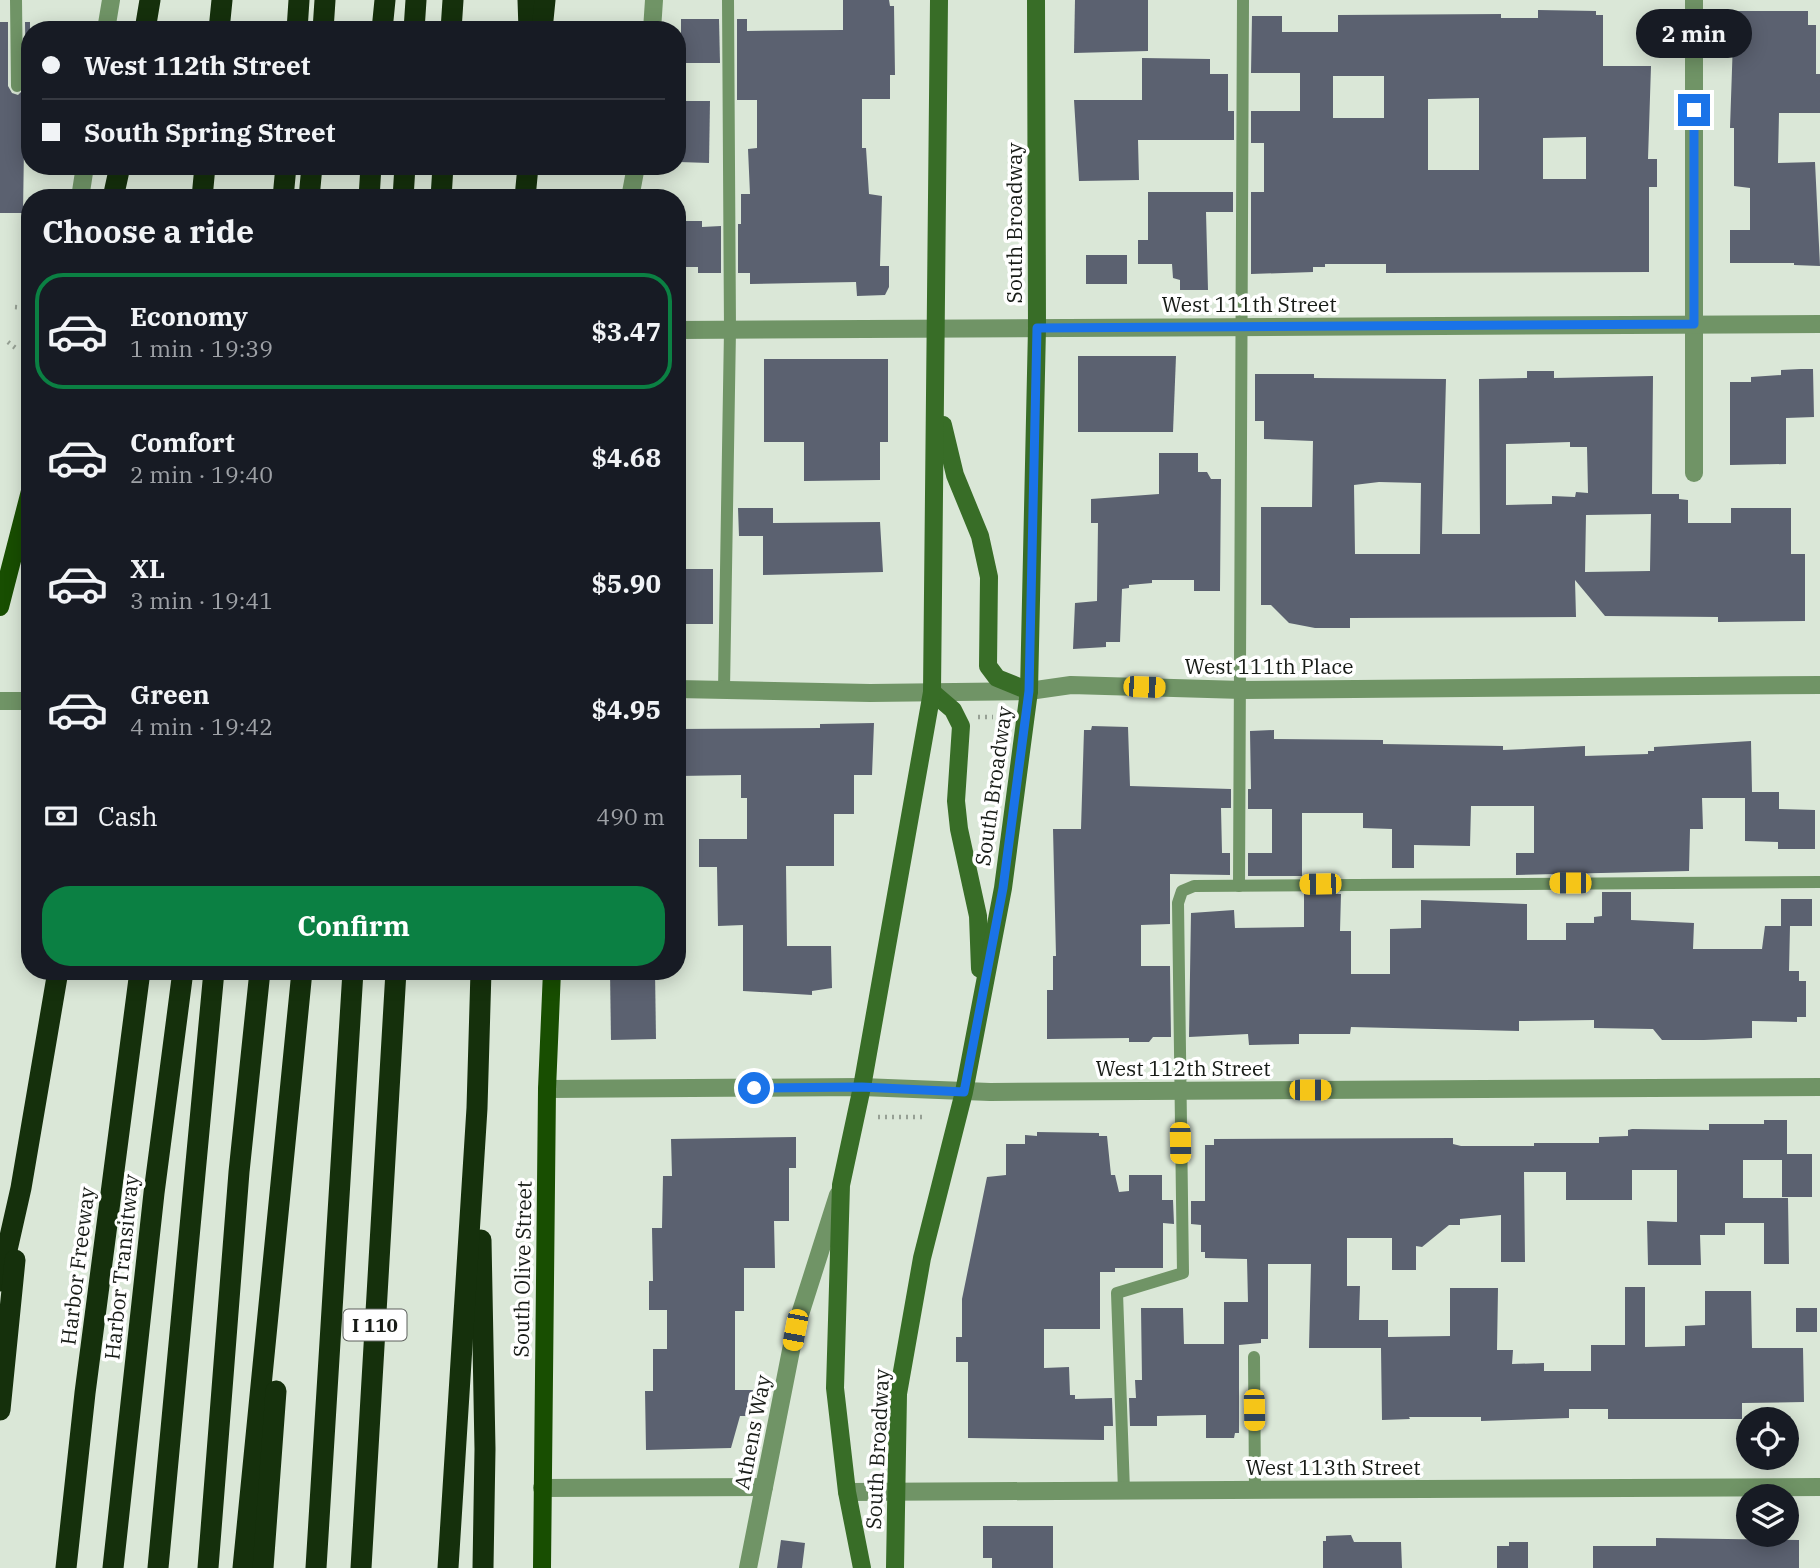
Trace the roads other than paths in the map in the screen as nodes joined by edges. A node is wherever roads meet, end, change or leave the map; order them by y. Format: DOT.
graph roads {
  1 [pos="16,0"];
  2 [pos="111,0"];
  3 [pos="150,0"];
  4 [pos="222,0"];
  5 [pos="299,0"];
  6 [pos="325,0"];
  7 [pos="385,0"];
  8 [pos="416,0"];
  9 [pos="453,0"];
  10 [pos="528,0"];
  11 [pos="545,0"];
  12 [pos="654,0"];
  13 [pos="728,0"];
  14 [pos="939,0"];
  15 [pos="1036,0"];
  16 [pos="1243,0"];
  17 [pos="1694,0"];
  18 [pos="108,21"];
  19 [pos="146,21"];
  20 [pos="220,21"];
  21 [pos="298,21"];
  22 [pos="324,21"];
  23 [pos="383,21"];
  24 [pos="415,21"];
  25 [pos="452,21"];
  26 [pos="529,21"];
  27 [pos="543,21"];
  28 [pos="653,21"];
  29 [pos="16,86"];
  30 [pos="1694,324"];
  31 [pos="1820,324"];
  32 [pos="1243,327"];
  33 [pos="1037,328"];
  34 [pos="937,329"];
  35 [pos="686,330"];
  36 [pos="730,330"];
  37 [pos="936,398"];
  38 [pos="1694,473"];
  39 [pos="21,526"];
  40 [pos="0,607"];
  41 [pos="1820,685"];
  42 [pos="686,690"];
  43 [pos="724,690"];
  44 [pos="1242,690"];
  45 [pos="1029,691"];
  46 [pos="932,692"];
  47 [pos="0,701"];
  48 [pos="21,701"];
  49 [pos="1820,882"];
  50 [pos="1239,886"];
  51 [pos="56,980"];
  52 [pos="139,980"];
  53 [pos="182,980"];
  54 [pos="213,980"];
  55 [pos="259,980"];
  56 [pos="301,980"];
  57 [pos="301,980"];
  58 [pos="352,980"];
  59 [pos="395,980"];
  60 [pos="481,980"];
  61 [pos="552,980"];
  62 [pos="981,1000"];
  63 [pos="862,1087"];
  64 [pos="1820,1087"];
  65 [pos="547,1089"];
  66 [pos="1178,1091"];
  67 [pos="964,1092"];
  68 [pos="477,1108"];
  69 [pos="841,1185"];
  70 [pos="21,1188"];
  71 [pos="0,1281"];
  72 [pos="1254,1357"];
  73 [pos="0,1410"];
  74 [pos="764,1487"];
  75 [pos="1820,1487"];
  76 [pos="542,1488"];
  77 [pos="1255,1490"];
  78 [pos="1124,1491"];
  79 [pos="847,1492"];
  80 [pos="895,1492"];
  81 [pos="66,1568"];
  82 [pos="113,1568"];
  83 [pos="158,1568"];
  84 [pos="208,1568"];
  85 [pos="243,1568"];
  86 [pos="263,1568"];
  87 [pos="316,1568"];
  88 [pos="361,1568"];
  89 [pos="448,1568"];
  90 [pos="482,1568"];
  91 [pos="542,1568"];
  92 [pos="748,1568"];
  93 [pos="862,1568"];
  94 [pos="895,1568"];
  1 -- 29 [label="lane"];
  2 -- 18 [label="street"];
  3 -- 19 [label="highway"];
  4 -- 20 [label="highway"];
  5 -- 21 [label="highway"];
  6 -- 22 [label="highway"];
  7 -- 23 [label="highway"];
  8 -- 24 [label="highway"];
  9 -- 25 [label="highway"];
  10 -- 26 [label="highway"];
  11 -- 27 [label="highway"];
  12 -- 28 [label="street"];
  13 -- 36 [label="lane"];
  14 -- 34 [label="main road, South Broadway"];
  15 -- 33 [label="main road, South Broadway"];
  16 -- 32 [label="lane"];
  17 -- 30 [label="street"];
  30 -- 31 [label="street, West 111th Street"];
  30 -- 32 [label="street, West 111th Street"];
  30 -- 38 [label="street"];
  32 -- 33 [label="street, West 111th Street"];
  32 -- 44 [label="lane"];
  33 -- 34 [label="street, West 111th Street"];
  33 -- 45 [label="main road, South Broadway"];
  34 -- 36 [label="street, West 111th Street"];
  34 -- 37 [label="main road, South Broadway"];
  35 -- 36 [label="street, West 111th Street"];
  36 -- 43 [label="lane"];
  37 -- 45 [label="main road"];
  37 -- 46 [label="main road, South Broadway"];
  39 -- 40 [label="main road"];
  41 -- 44 [label="street, West 111th Place"];
  42 -- 43 [label="street, West 111th Place"];
  43 -- 46 [label="street, West 111th Place"];
  44 -- 45 [label="street, West 111th Place"];
  44 -- 50 [label="lane"];
  45 -- 46 [label="street, West 111th Place"];
  45 -- 62 [label="main road, South Broadway"];
  46 -- 62 [label="main road"];
  46 -- 63 [label="main road, South Broadway"];
  47 -- 48 [label="street"];
  49 -- 50 [label="lane"];
  50 -- 66 [label="lane"];
  51 -- 70 [label="highway"];
  52 -- 81 [label="highway, Harbor Freeway"];
  53 -- 82 [label="highway, Harbor Transitway"];
  54 -- 83 [label="highway"];
  55 -- 84 [label="highway"];
  56 -- 85 [label="highway"];
  57 -- 86 [label="highway"];
  58 -- 87 [label="highway"];
  59 -- 88 [label="highway, I 110"];
  60 -- 68 [label="highway"];
  61 -- 65 [label="main road, South Olive Street"];
  62 -- 67 [label="main road, South Broadway"];
  63 -- 65 [label="street, West 112th Street"];
  63 -- 67 [label="street, West 112th Street"];
  63 -- 69 [label="main road, South Broadway"];
  64 -- 66 [label="street, West 112th Street"];
  65 -- 76 [label="main road, South Olive Street"];
  66 -- 67 [label="street, West 112th Street"];
  66 -- 78 [label="lane"];
  67 -- 80 [label="main road, South Broadway"];
  68 -- 89 [label="highway"];
  68 -- 90 [label="highway"];
  69 -- 74 [label="street, Athens Way"];
  69 -- 79 [label="main road, South Broadway"];
  70 -- 71 [label="highway"];
  70 -- 73 [label="highway"];
  72 -- 77 [label="lane"];
  74 -- 76 [label="street"];
  74 -- 92 [label="street, Athens Way"];
  75 -- 77 [label="street, West 113th Street"];
  76 -- 91 [label="main road, South Olive Street"];
  77 -- 78 [label="street, West 113th Street"];
  78 -- 80 [label="street, West 113th Street"];
  79 -- 80 [label="street, West 113th Street"];
  79 -- 93 [label="main road, South Broadway"];
  80 -- 94 [label="main road, South Broadway"];
}
